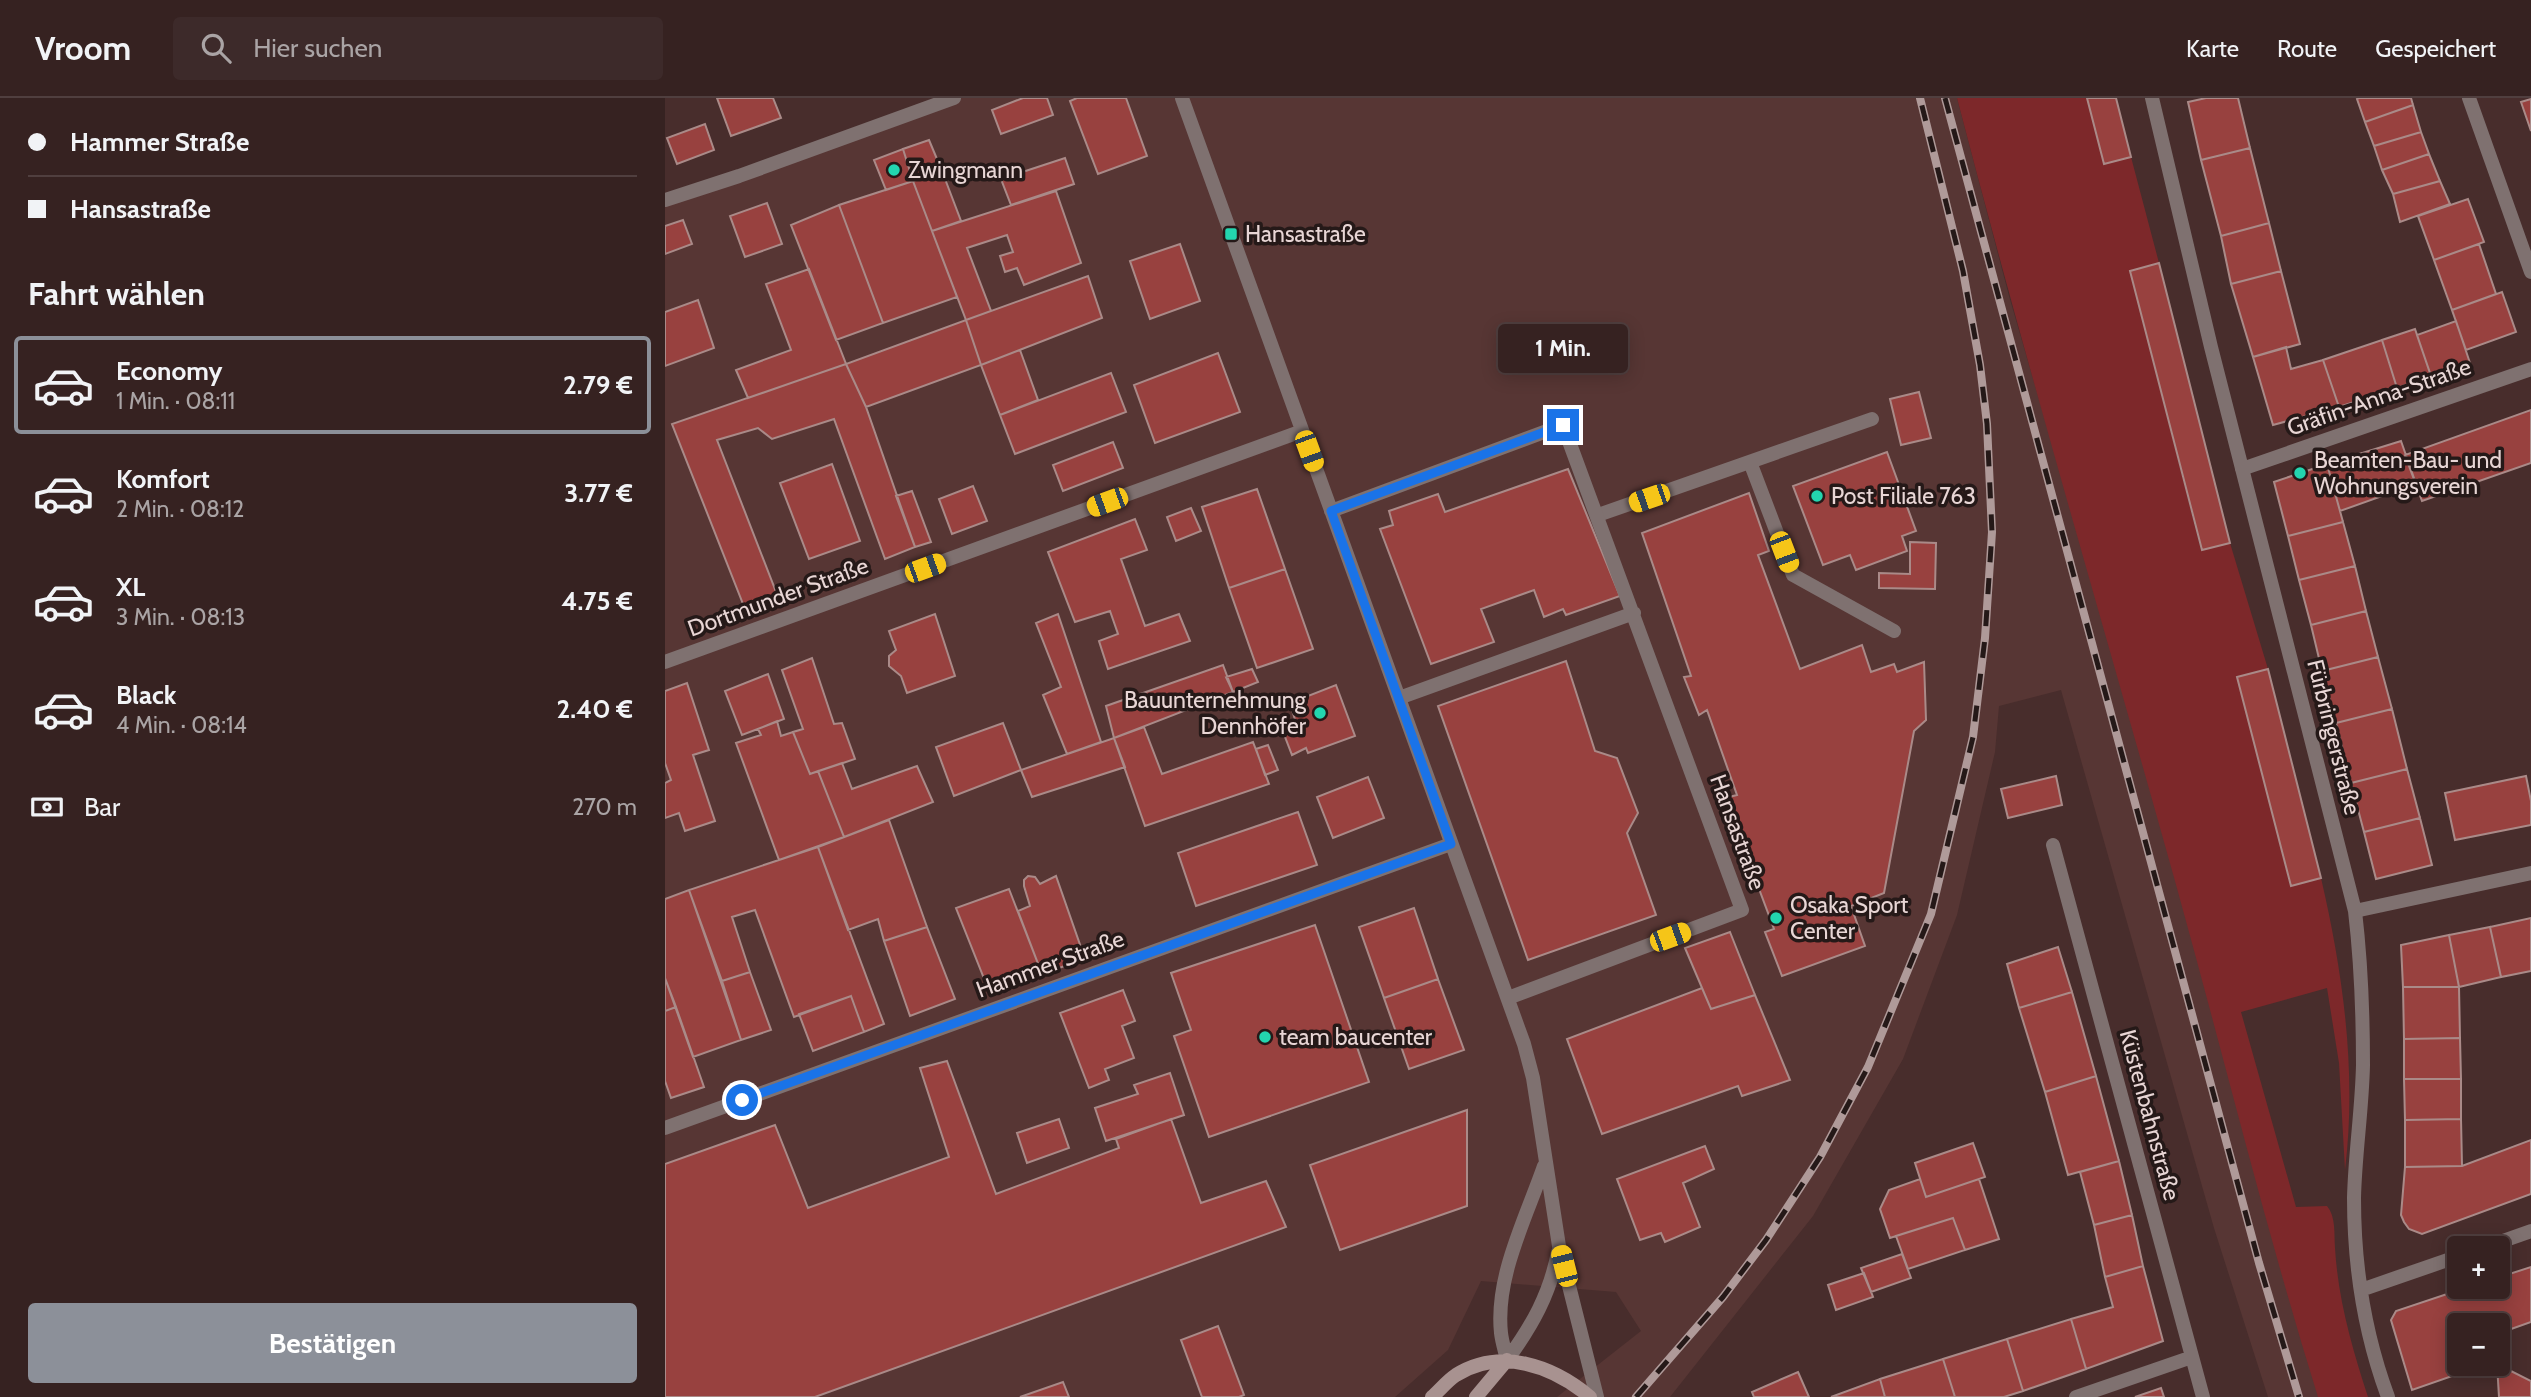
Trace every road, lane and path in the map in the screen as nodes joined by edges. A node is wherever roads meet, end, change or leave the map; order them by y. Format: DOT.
graph roads {
  1 [pos="954,98"];
  2 [pos="1182,98"];
  3 [pos="2152,98"];
  4 [pos="2469,98"];
  5 [pos="665,200"];
  6 [pos="2531,272"];
  7 [pos="2531,369"];
  8 [pos="1872,419"];
  9 [pos="1302,431"];
  10 [pos="1750,462"];
  11 [pos="2242,469"];
  12 [pos="1331,511"];
  13 [pos="1598,515"];
  14 [pos="1634,613"];
  15 [pos="1894,631"];
  16 [pos="665,662"];
  17 [pos="1399,698"];
  18 [pos="1451,844"];
  19 [pos="2053,845"];
  20 [pos="2531,873"];
  21 [pos="2355,911"];
  22 [pos="1509,998"];
  23 [pos="665,1128"];
  24 [pos="1545,1164"];
  25 [pos="2531,1231"];
  26 [pos="2510,1238"];
  27 [pos="1559,1246"];
  28 [pos="2447,1260"];
  29 [pos="2361,1290"];
  30 [pos="2192,1357"];
  31 [pos="1507,1360"];
  32 [pos="1432,1397"];
  33 [pos="1476,1397"];
  34 [pos="1590,1397"];
  35 [pos="1597,1397"];
  36 [pos="2076,1397"];
  37 [pos="2203,1397"];
  38 [pos="2388,1397"];
  1 -- 5 [label="street"];
  2 -- 9 [label="street"];
  3 -- 11 [label="street, Fürbringerstraße"];
  4 -- 6 [label="street"];
  7 -- 11 [label="street, Gräfin-Anna-Straße"];
  8 -- 10 [label="street"];
  9 -- 12 [label="street"];
  9 -- 16 [label="street, Dortmunder Straße"];
  10 -- 13 [label="street"];
  10 -- 15 [label="street"];
  11 -- 21 [label="street, Fürbringerstraße"];
  12 -- 13 [label="street, Hansastraße"];
  12 -- 17 [label="street"];
  13 -- 14 [label="street, Hansastraße"];
  14 -- 17 [label="street"];
  14 -- 22 [label="street, Hansastraße"];
  17 -- 18 [label="street"];
  18 -- 22 [label="street"];
  18 -- 23 [label="street, Hammer Straße"];
  19 -- 30 [label="street, Küstenbahnstraße"];
  20 -- 21 [label="street"];
  21 -- 29 [label="street, Fürbringerstraße"];
  22 -- 24 [label="street"];
  24 -- 27 [label="street"];
  24 -- 31 [label="street"];
  25 -- 26 [label="street"];
  27 -- 31 [label="street"];
  27 -- 35 [label="street"];
  28 -- 29 [label="street"];
  29 -- 38 [label="street, Fürbringerstraße"];
  30 -- 36 [label="street"];
  30 -- 37 [label="street, Küstenbahnstraße"];
  31 -- 32 [label="main road"];
  31 -- 33 [label="main road"];
  31 -- 34 [label="main road"];
}
